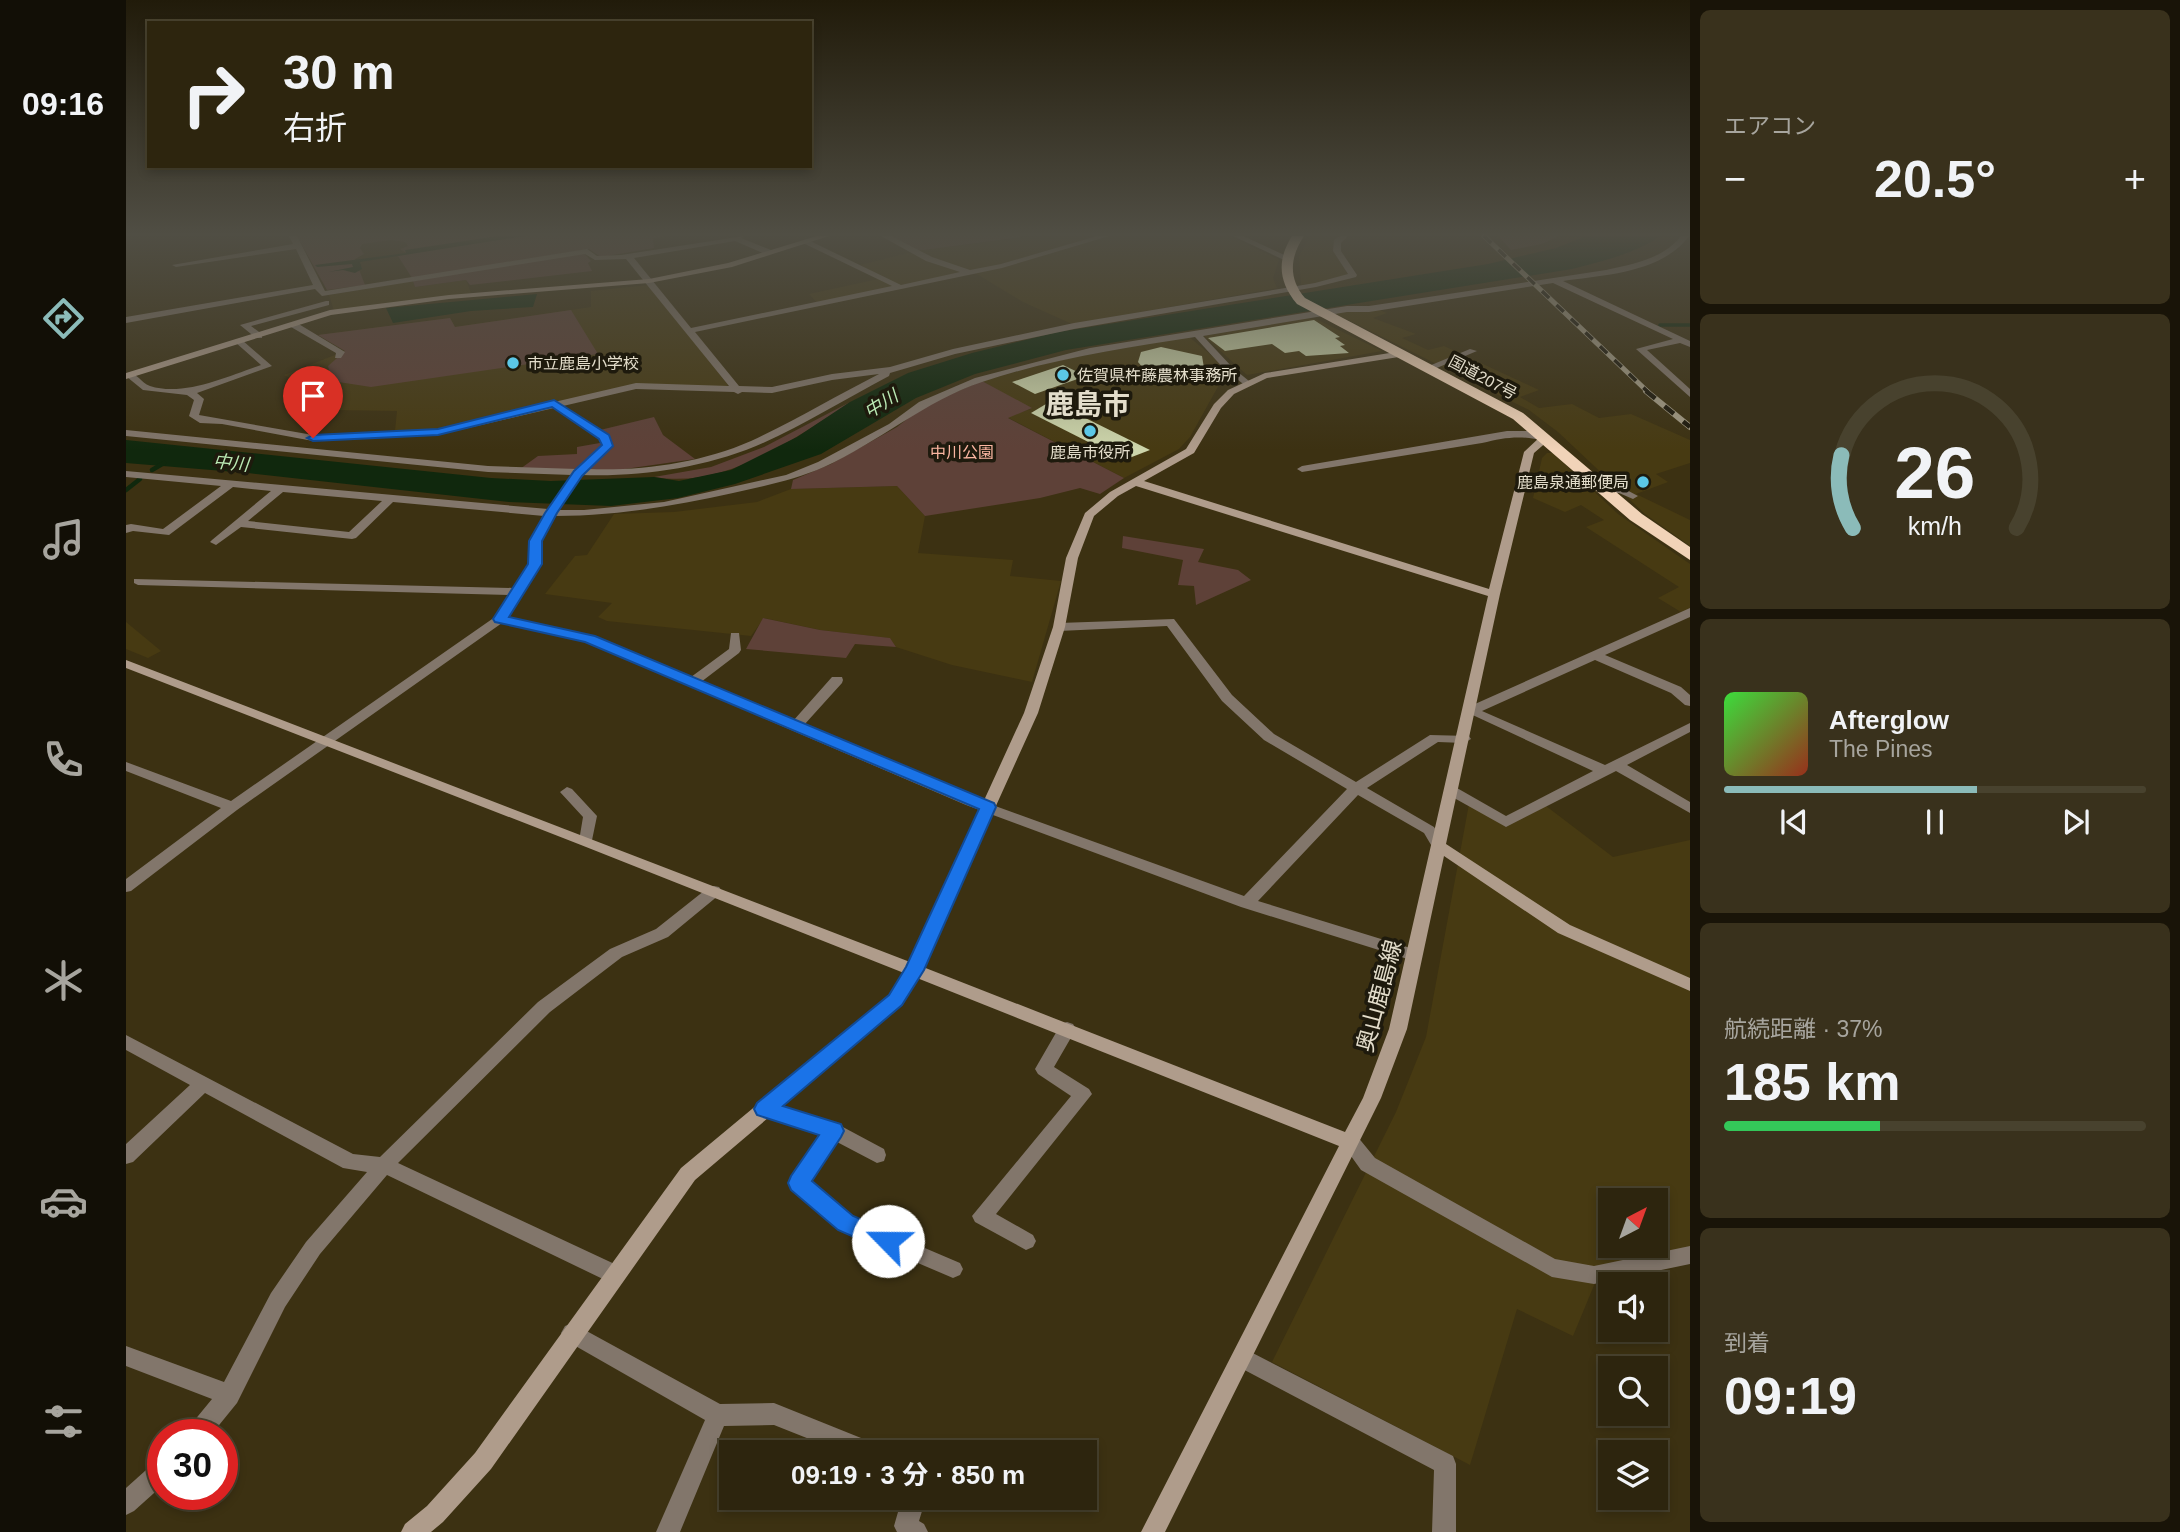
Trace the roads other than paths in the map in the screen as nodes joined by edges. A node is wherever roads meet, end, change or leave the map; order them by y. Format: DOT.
graph roads {
  1 [pos="220,307"];
  2 [pos="288,307"];
  3 [pos="328,307"];
  4 [pos="372,307"];
  5 [pos="670,307"];
  6 [pos="804,307"];
  7 [pos="1189,307"];
  8 [pos="1313,307"];
  9 [pos="1359,307"];
  10 [pos="1613,307"];
  11 [pos="331,313"];
  12 [pos="1320,313"];
  13 [pos="126,320"];
  14 [pos="294,325"];
  15 [pos="689,331"];
  16 [pos="1199,334"];
  17 [pos="259,336"];
  18 [pos="239,342"];
  19 [pos="1686,342"];
  20 [pos="1472,351"];
  21 [pos="1402,354"];
  22 [pos="338,356"];
  23 [pos="1429,368"];
  24 [pos="891,370"];
  25 [pos="128,375"];
  26 [pos="1246,383"];
  27 [pos="738,391"];
  28 [pos="190,392"];
  29 [pos="1690,394"];
  30 [pos="554,404"];
  31 [pos="126,433"];
  32 [pos="1545,438"];
  33 [pos="1302,469"];
  34 [pos="578,473"];
  35 [pos="126,474"];
  36 [pos="1135,482"];
  37 [pos="232,483"];
  38 [pos="282,487"];
  39 [pos="1606,491"];
  40 [pos="1633,496"];
  41 [pos="390,499"];
  42 [pos="551,513"];
  43 [pos="239,523"];
  44 [pos="126,530"];
  45 [pos="216,542"];
  46 [pos="1690,555"];
  47 [pos="138,581"];
  48 [pos="517,593"];
  49 [pos="1494,594"];
  50 [pos="1690,612"];
  51 [pos="500,619"];
  52 [pos="1059,628"];
  53 [pos="735,636"];
  54 [pos="1595,655"];
  55 [pos="126,664"];
  56 [pos="837,680"];
  57 [pos="694,681"];
  58 [pos="1690,702"];
  59 [pos="1471,711"];
  60 [pos="796,726"];
  61 [pos="1690,727"];
  62 [pos="1464,739"];
  63 [pos="328,740"];
  64 [pos="126,766"];
  65 [pos="1609,767"];
  66 [pos="1356,788"];
  67 [pos="1452,791"];
  68 [pos="567,792"];
  69 [pos="232,807"];
  70 [pos="988,807"];
  71 [pos="1690,808"];
  72 [pos="586,841"];
  73 [pos="1439,846"];
  74 [pos="126,887"];
  75 [pos="714,891"];
  76 [pos="1247,904"];
  77 [pos="1414,955"];
  78 [pos="914,970"];
  79 [pos="1690,985"];
  80 [pos="1067,1029"];
  81 [pos="126,1042"];
  82 [pos="203,1084"];
  83 [pos="765,1109"];
  84 [pos="834,1131"];
  85 [pos="1350,1142"];
  86 [pos="877,1154"];
  87 [pos="126,1156"];
  88 [pos="384,1166"];
  89 [pos="1026,1241"];
  90 [pos="1690,1255"];
  91 [pos="953,1269"];
  92 [pos="614,1274"];
  93 [pos="572,1333"];
  94 [pos="126,1356"];
  95 [pos="1243,1358"];
  96 [pos="229,1395"];
  97 [pos="718,1415"];
  98 [pos="210,1419"];
  99 [pos="838,1440"];
  100 [pos="147,1484"];
  101 [pos="126,1503"];
  102 [pos="911,1510"];
  103 [pos="414,1532"];
  104 [pos="668,1532"];
  105 [pos="916,1532"];
  106 [pos="1153,1532"];
  107 [pos="1444,1532"];
  1 -- 13 [label="street"];
  2 -- 17 [label="street"];
  3 -- 11 [label="street"];
  4 -- 11 [label="street"];
  5 -- 15 [label="street"];
  6 -- 15 [label="street"];
  7 -- 24 [label="street"];
  8 -- 12 [label="highway, 国道207号"];
  9 -- 12 [label="street"];
  10 -- 19 [label="street"];
  11 -- 14 [label="street"];
  12 -- 16 [label="street"];
  12 -- 21 [label="highway, 国道207号"];
  14 -- 17 [label="street"];
  14 -- 22 [label="street"];
  15 -- 27 [label="street"];
  16 -- 26 [label="street"];
  16 -- 42 [label="street"];
  17 -- 18 [label="street"];
  18 -- 25 [label="street"];
  18 -- 28 [label="street"];
  19 -- 29 [label="street"];
  20 -- 23 [label="street"];
  21 -- 23 [label="highway, 国道207号"];
  21 -- 26 [label="street"];
  23 -- 32 [label="highway, 国道207号"];
  24 -- 27 [label="street"];
  24 -- 34 [label="street"];
  25 -- 28 [label="street"];
  26 -- 36 [label="street"];
  27 -- 30 [label="street"];
  28 -- 30 [label="street"];
  30 -- 34 [label="street"];
  31 -- 34 [label="street"];
  32 -- 33 [label="street"];
  32 -- 39 [label="highway, 国道207号"];
  32 -- 49 [label="street, 奥山鹿島線"];
  34 -- 42 [label="street"];
  35 -- 37 [label="street"];
  36 -- 49 [label="street"];
  36 -- 52 [label="street"];
  37 -- 38 [label="street"];
  37 -- 44 [label="street"];
  38 -- 41 [label="street"];
  38 -- 43 [label="street"];
  39 -- 40 [label="street"];
  39 -- 46 [label="highway, 国道207号"];
  41 -- 42 [label="street"];
  41 -- 43 [label="street"];
  42 -- 48 [label="street"];
  43 -- 45 [label="street"];
  47 -- 48 [label="street"];
  48 -- 51 [label="street"];
  49 -- 59 [label="street, 奥山鹿島線"];
  50 -- 54 [label="street"];
  51 -- 57 [label="street"];
  51 -- 63 [label="street"];
  52 -- 66 [label="street"];
  52 -- 70 [label="street"];
  53 -- 57 [label="street"];
  54 -- 58 [label="street"];
  54 -- 59 [label="street"];
  55 -- 63 [label="street"];
  56 -- 60 [label="street"];
  57 -- 60 [label="street"];
  59 -- 62 [label="street, 奥山鹿島線"];
  59 -- 65 [label="street"];
  60 -- 70 [label="street"];
  61 -- 65 [label="street"];
  62 -- 66 [label="street"];
  62 -- 67 [label="street, 奥山鹿島線"];
  63 -- 69 [label="street"];
  63 -- 72 [label="street"];
  64 -- 69 [label="street"];
  65 -- 67 [label="street"];
  65 -- 71 [label="street"];
  66 -- 73 [label="street"];
  66 -- 76 [label="street"];
  67 -- 73 [label="street, 奥山鹿島線"];
  68 -- 72 [label="street"];
  69 -- 74 [label="street"];
  70 -- 76 [label="street"];
  70 -- 78 [label="street"];
  72 -- 75 [label="street"];
  73 -- 77 [label="street, 奥山鹿島線"];
  73 -- 79 [label="street"];
  75 -- 78 [label="street"];
  75 -- 88 [label="street"];
  76 -- 77 [label="street"];
  77 -- 85 [label="street, 奥山鹿島線"];
  78 -- 80 [label="street"];
  78 -- 83 [label="street"];
  80 -- 85 [label="street"];
  80 -- 89 [label="street"];
  81 -- 82 [label="street"];
  82 -- 87 [label="street"];
  82 -- 88 [label="street"];
  83 -- 84 [label="street"];
  83 -- 92 [label="street"];
  84 -- 86 [label="street"];
  84 -- 91 [label="street"];
  85 -- 90 [label="street"];
  85 -- 95 [label="street, 奥山鹿島線"];
  88 -- 92 [label="street"];
  88 -- 96 [label="street"];
  92 -- 93 [label="street"];
  93 -- 97 [label="street"];
  93 -- 103 [label="street"];
  94 -- 96 [label="street"];
  95 -- 106 [label="street, 奥山鹿島線"];
  95 -- 107 [label="street"];
  96 -- 98 [label="street"];
  97 -- 99 [label="street"];
  97 -- 104 [label="street"];
  100 -- 101 [label="street"];
  102 -- 105 [label="street"];
}
